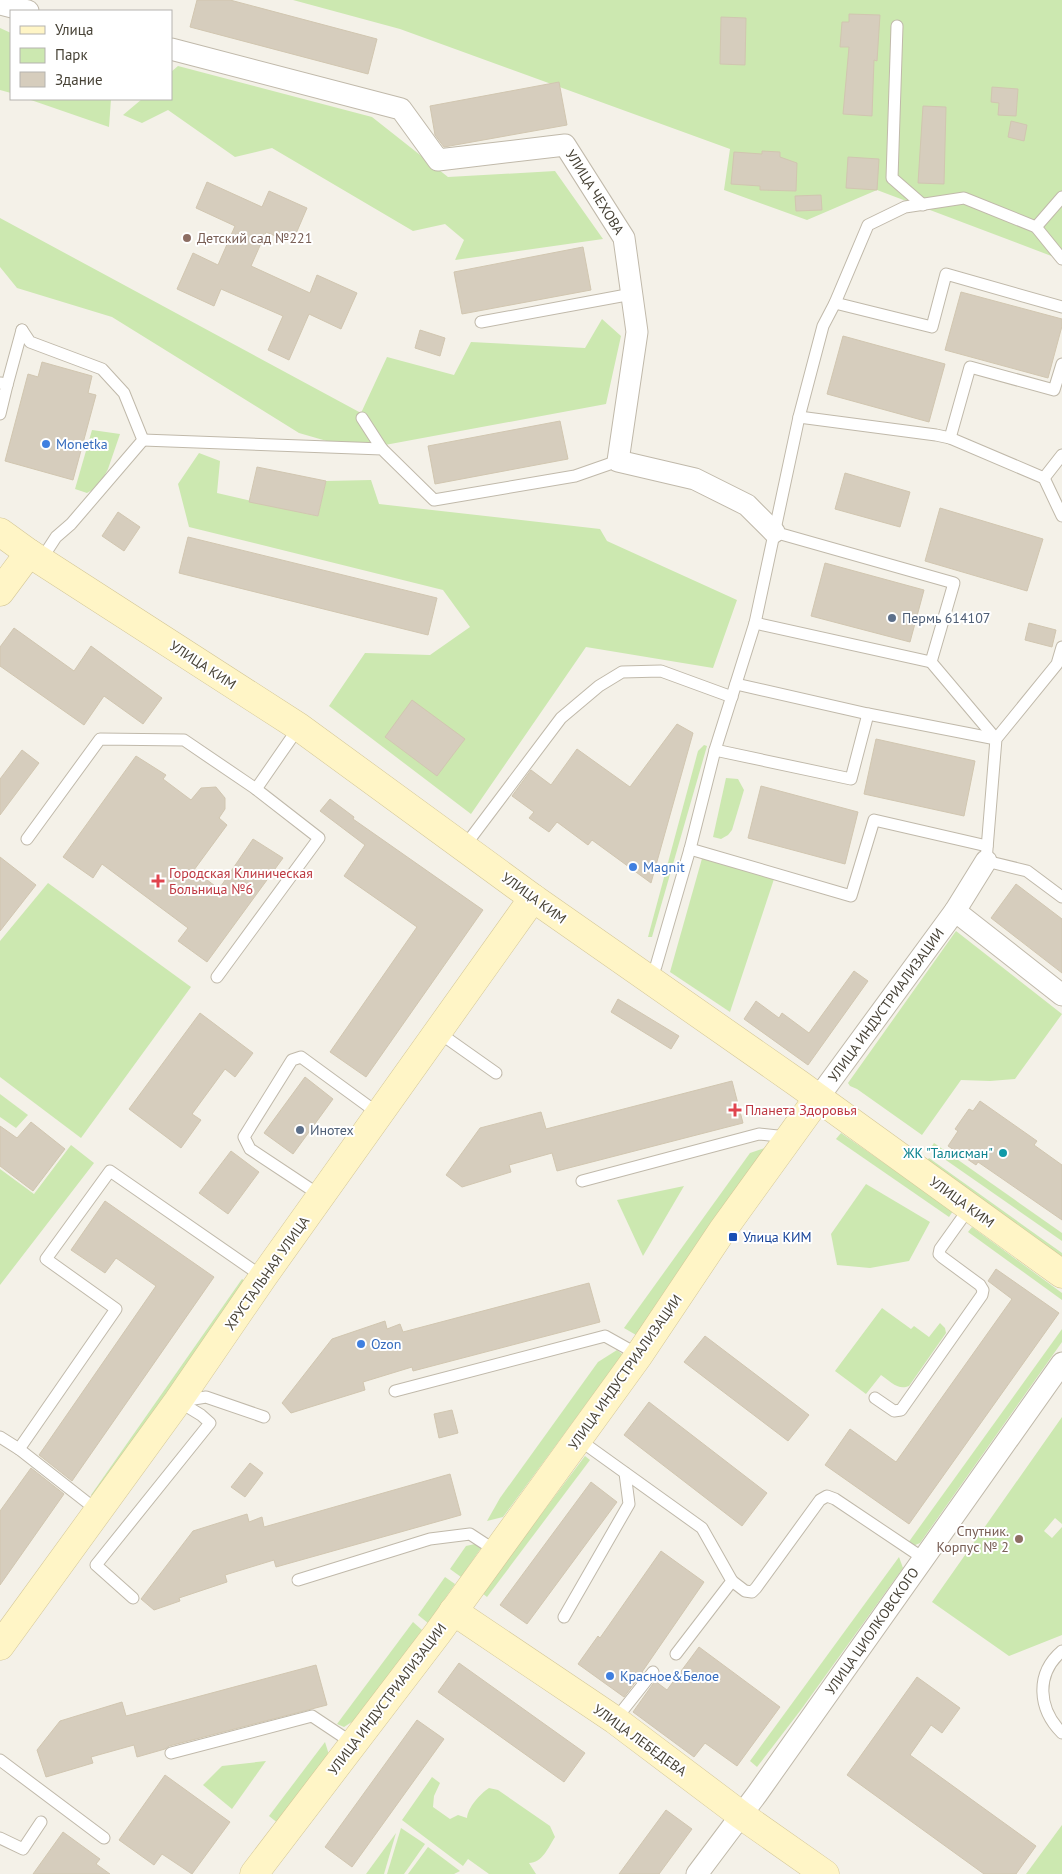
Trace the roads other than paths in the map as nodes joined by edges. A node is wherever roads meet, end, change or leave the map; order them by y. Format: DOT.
graph roads {
  1 [pos="0,4"];
  2 [pos="24,10"];
  3 [pos="897,26"];
  4 [pos="172,49"];
  5 [pos="1062,197"];
  6 [pos="923,205"];
  7 [pos="1036,227"];
  8 [pos="1062,259"];
  9 [pos="632,294"];
  10 [pos="835,303"];
  11 [pos="1062,307"];
  12 [pos="481,322"];
  13 [pos="1062,364"];
  14 [pos="4,384"];
  15 [pos="0,414"];
  16 [pos="799,416"];
  17 [pos="362,418"];
  18 [pos="950,438"];
  19 [pos="143,440"];
  20 [pos="382,449"];
  21 [pos="1062,455"];
  22 [pos="618,461"];
  23 [pos="1044,478"];
  24 [pos="1062,516"];
  25 [pos="0,532"];
  26 [pos="774,532"];
  27 [pos="35,557"];
  28 [pos="0,592"];
  29 [pos="755,623"];
  30 [pos="1062,647"];
  31 [pos="931,662"];
  32 [pos="736,684"];
  33 [pos="732,697"];
  34 [pos="868,714"];
  35 [pos="299,727"];
  36 [pos="996,740"];
  37 [pos="715,750"];
  38 [pos="256,789"];
  39 [pos="27,840"];
  40 [pos="464,847"];
  41 [pos="690,849"];
  42 [pos="986,854"];
  43 [pos="1062,897"];
  44 [pos="533,898"];
  45 [pos="955,911"];
  46 [pos="216,977"];
  47 [pos="650,981"];
  48 [pos="1062,995"];
  49 [pos="438,1032"];
  50 [pos="496,1073"];
  51 [pos="818,1098"];
  52 [pos="379,1114"];
  53 [pos="789,1137"];
  54 [pos="582,1181"];
  55 [pos="321,1196"];
  56 [pos="970,1207"];
  57 [pos="1062,1274"];
  58 [pos="263,1277"];
  59 [pos="639,1355"];
  60 [pos="1062,1363"];
  61 [pos="395,1391"];
  62 [pos="875,1398"];
  63 [pos="178,1401"];
  64 [pos="264,1418"];
  65 [pos="0,1437"];
  66 [pos="578,1439"];
  67 [pos="19,1449"];
  68 [pos="625,1473"];
  69 [pos="98,1511"];
  70 [pos="496,1551"];
  71 [pos="923,1558"];
  72 [pos="298,1580"];
  73 [pos="732,1581"];
  74 [pos="133,1598"];
  75 [pos="453,1611"];
  76 [pos="564,1616"];
  77 [pos="0,1646"];
  78 [pos="1062,1650"];
  79 [pos="676,1654"];
  80 [pos="653,1672"];
  81 [pos="614,1720"];
  82 [pos="1062,1734"];
  83 [pos="354,1744"];
  84 [pos="171,1753"];
  85 [pos="0,1760"];
  86 [pos="741,1815"];
  87 [pos="41,1822"];
  88 [pos="0,1838"];
  89 [pos="104,1838"];
  90 [pos="254,1874"];
  91 [pos="698,1874"];
  92 [pos="825,1874"];
  1 -- 2 [label="street"];
  3 -- 6 [label="lane"];
  4 -- 9 [label="street, УЛИЦА ЧЕХОВА"];
  5 -- 7 [label="lane"];
  6 -- 7 [label="lane"];
  6 -- 10 [label="lane"];
  7 -- 8 [label="lane"];
  9 -- 12 [label="lane"];
  9 -- 22 [label="street, УЛИЦА ЧЕХОВА"];
  10 -- 11 [label="lane"];
  10 -- 16 [label="lane"];
  13 -- 18 [label="lane"];
  14 -- 15 [label="lane"];
  14 -- 19 [label="lane"];
  16 -- 18 [label="lane"];
  16 -- 26 [label="lane"];
  17 -- 20 [label="lane"];
  18 -- 23 [label="lane"];
  19 -- 20 [label="lane"];
  19 -- 27 [label="lane"];
  20 -- 22 [label="lane"];
  21 -- 23 [label="lane"];
  22 -- 26 [label="street"];
  23 -- 24 [label="lane"];
  25 -- 27 [label="street, УЛИЦА КИМ"];
  26 -- 29 [label="lane"];
  26 -- 31 [label="lane"];
  27 -- 28 [label="street"];
  27 -- 35 [label="street, УЛИЦА КИМ"];
  29 -- 31 [label="lane"];
  29 -- 32 [label="lane"];
  30 -- 36 [label="lane"];
  31 -- 36 [label="lane"];
  32 -- 33 [label="lane"];
  32 -- 34 [label="lane"];
  33 -- 37 [label="lane"];
  33 -- 40 [label="lane"];
  34 -- 36 [label="lane"];
  34 -- 37 [label="lane"];
  35 -- 38 [label="lane"];
  35 -- 40 [label="street, УЛИЦА КИМ"];
  36 -- 42 [label="lane"];
  37 -- 41 [label="lane"];
  38 -- 39 [label="lane"];
  38 -- 46 [label="lane"];
  40 -- 44 [label="street, УЛИЦА КИМ"];
  41 -- 42 [label="lane"];
  41 -- 47 [label="lane"];
  42 -- 43 [label="lane"];
  42 -- 45 [label="street, УЛИЦА ИНДУСТРИАЛИЗАЦИИ"];
  44 -- 47 [label="street, УЛИЦА КИМ"];
  44 -- 49 [label="street, ХРУСТАЛЬНАЯ УЛИЦА"];
  45 -- 48 [label="street"];
  45 -- 51 [label="street, УЛИЦА ИНДУСТРИАЛИЗАЦИИ"];
  47 -- 51 [label="street, УЛИЦА КИМ"];
  49 -- 50 [label="lane"];
  49 -- 52 [label="street, ХРУСТАЛЬНАЯ УЛИЦА"];
  51 -- 53 [label="street, УЛИЦА ИНДУСТРИАЛИЗАЦИИ"];
  51 -- 56 [label="street, УЛИЦА КИМ"];
  52 -- 55 [label="street, ХРУСТАЛЬНАЯ УЛИЦА"];
  52 -- 55 [label="lane"];
  53 -- 54 [label="lane"];
  53 -- 59 [label="street, УЛИЦА ИНДУСТРИАЛИЗАЦИИ"];
  55 -- 58 [label="street, ХРУСТАЛЬНАЯ УЛИЦА"];
  56 -- 57 [label="street, УЛИЦА КИМ"];
  56 -- 62 [label="lane"];
  58 -- 63 [label="street, ХРУСТАЛЬНАЯ УЛИЦА"];
  58 -- 67 [label="lane"];
  59 -- 61 [label="lane"];
  59 -- 66 [label="street, УЛИЦА ИНДУСТРИАЛИЗАЦИИ"];
  60 -- 71 [label="street, УЛИЦА ЦИОЛКОВСКОГО"];
  63 -- 64 [label="lane"];
  63 -- 69 [label="street, ХРУСТАЛЬНАЯ УЛИЦА"];
  63 -- 74 [label="lane"];
  65 -- 67 [label="lane"];
  66 -- 68 [label="lane"];
  66 -- 70 [label="street, УЛИЦА ИНДУСТРИАЛИЗАЦИИ"];
  67 -- 69 [label="lane"];
  68 -- 73 [label="lane"];
  68 -- 76 [label="lane"];
  69 -- 77 [label="street, ХРУСТАЛЬНАЯ УЛИЦА"];
  70 -- 72 [label="lane"];
  70 -- 75 [label="street, УЛИЦА ИНДУСТРИАЛИЗАЦИИ"];
  71 -- 73 [label="lane"];
  71 -- 86 [label="street, УЛИЦА ЦИОЛКОВСКОГО"];
  73 -- 79 [label="lane"];
  75 -- 81 [label="street, УЛИЦА ЛЕБЕДЕВА"];
  75 -- 83 [label="street, УЛИЦА ИНДУСТРИАЛИЗАЦИИ"];
  78 -- 82 [label="lane"];
  80 -- 81 [label="lane"];
  81 -- 86 [label="street, УЛИЦА ЛЕБЕДЕВА"];
  83 -- 84 [label="lane"];
  83 -- 90 [label="street, УЛИЦА ИНДУСТРИАЛИЗАЦИИ"];
  85 -- 89 [label="lane"];
  86 -- 91 [label="street, УЛИЦА ЦИОЛКОВСКОГО"];
  86 -- 92 [label="street, УЛИЦА ЛЕБЕДЕВА"];
  87 -- 88 [label="lane"];
}
